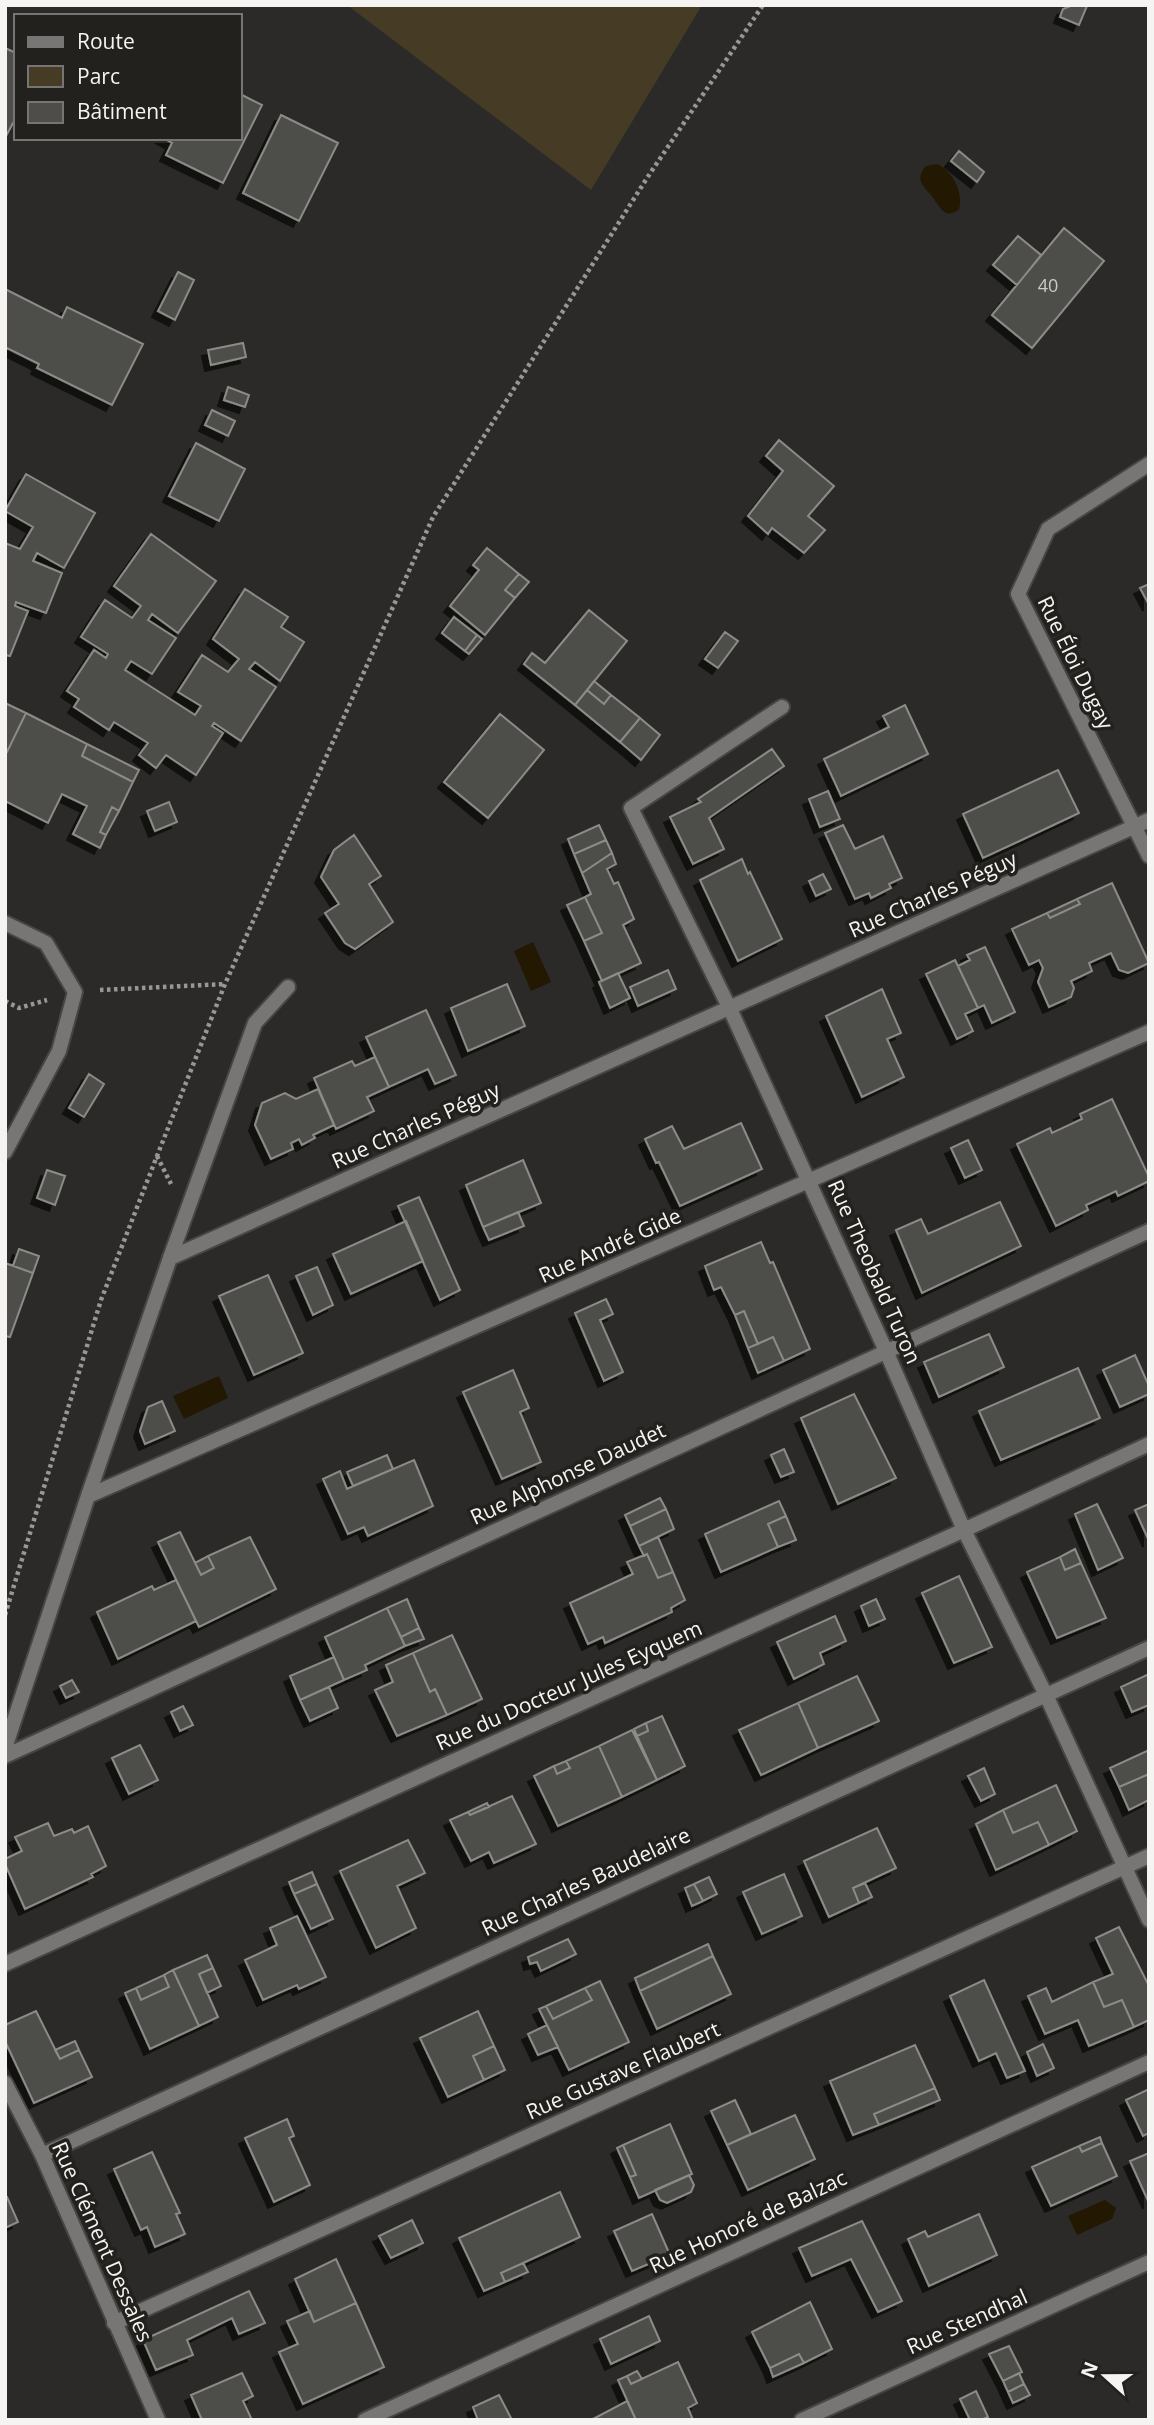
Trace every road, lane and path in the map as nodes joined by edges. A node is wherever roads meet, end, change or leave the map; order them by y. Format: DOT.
graph roads {
  1 [pos="763,5"];
  2 [pos="1149,464"];
  3 [pos="782,707"];
  4 [pos="1149,820"];
  5 [pos="1133,827"];
  6 [pos="1149,856"];
  7 [pos="5,923"];
  8 [pos="225,984"];
  9 [pos="288,987"];
  10 [pos="75,992"];
  11 [pos="5,1001"];
  12 [pos="730,1009"];
  13 [pos="1149,1032"];
  14 [pos="5,1152"];
  15 [pos="810,1182"];
  16 [pos="1149,1231"];
  17 [pos="170,1258"];
  18 [pos="887,1351"];
  19 [pos="1149,1444"];
  20 [pos="88,1496"];
  21 [pos="964,1530"];
  22 [pos="5,1615"];
  23 [pos="1149,1648"];
  24 [pos="1046,1695"];
  25 [pos="5,1748"];
  26 [pos="5,1756"];
  27 [pos="1149,1856"];
  28 [pos="1125,1867"];
  29 [pos="1149,1920"];
  30 [pos="5,1964"];
  31 [pos="1149,2062"];
  32 [pos="5,2083"];
  33 [pos="42,2155"];
  34 [pos="1149,2262"];
  35 [pos="114,2323"];
  36 [pos="158,2420"];
  37 [pos="365,2420"];
  38 [pos="802,2420"];
  1 -- 8 [label="path"];
  2 -- 5 [label="street, Rue Éloi Dugay"];
  3 -- 12 [label="street, Rue Theobald Turon"];
  4 -- 5 [label="street, Rue Charles Péguy"];
  5 -- 6 [label="street, Rue Éloi Dugay"];
  5 -- 12 [label="street, Rue Charles Péguy"];
  7 -- 10 [label="street"];
  8 -- 10 [label="path"];
  8 -- 22 [label="path"];
  9 -- 17 [label="street"];
  10 -- 11 [label="path"];
  10 -- 14 [label="street"];
  12 -- 15 [label="street, Rue Theobald Turon"];
  12 -- 17 [label="street, Rue Charles Péguy"];
  13 -- 15 [label="street, Rue André Gide"];
  15 -- 18 [label="street, Rue Theobald Turon"];
  15 -- 20 [label="street, Rue André Gide"];
  16 -- 18 [label="street, Rue Alphonse Daudet"];
  17 -- 20 [label="street"];
  18 -- 21 [label="street, Rue Theobald Turon"];
  18 -- 26 [label="street, Rue Alphonse Daudet"];
  19 -- 21 [label="street, Rue du Docteur Jules Eyquem"];
  20 -- 25 [label="street"];
  21 -- 24 [label="street, Rue Theobald Turon"];
  21 -- 30 [label="street, Rue du Docteur Jules Eyquem"];
  23 -- 24 [label="street, Rue Charles Baudelaire"];
  24 -- 28 [label="street, Rue Theobald Turon"];
  24 -- 33 [label="street, Rue Charles Baudelaire"];
  27 -- 28 [label="street, Rue Gustave Flaubert"];
  28 -- 29 [label="street, Rue Theobald Turon"];
  28 -- 35 [label="street, Rue Gustave Flaubert"];
  31 -- 37 [label="street, Rue Honoré de Balzac"];
  32 -- 33 [label="street, Rue Clément Dessales"];
  33 -- 35 [label="street, Rue Clément Dessales"];
  34 -- 38 [label="street, Rue Stendhal"];
  35 -- 36 [label="street, Rue Clément Dessales"];
}
